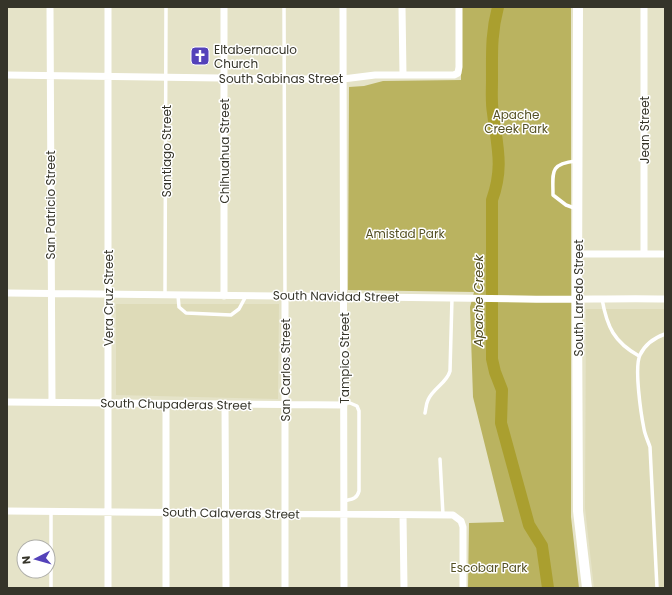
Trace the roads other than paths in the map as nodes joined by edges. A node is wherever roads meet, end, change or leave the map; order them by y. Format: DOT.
graph roads {
  1 [pos="50,7"];
  2 [pos="108,7"];
  3 [pos="166,7"];
  4 [pos="224,7"];
  5 [pos="284,7"];
  6 [pos="343,7"];
  7 [pos="402,7"];
  8 [pos="459,7"];
  9 [pos="578,7"];
  10 [pos="644,7"];
  11 [pos="7,74"];
  12 [pos="49,75"];
  13 [pos="403,75"];
  14 [pos="108,76"];
  15 [pos="166,76"];
  16 [pos="224,79"];
  17 [pos="284,79"];
  18 [pos="343,79"];
  19 [pos="578,161"];
  20 [pos="578,209"];
  21 [pos="578,254"];
  22 [pos="644,254"];
  23 [pos="665,254"];
  24 [pos="7,292"];
  25 [pos="51,293"];
  26 [pos="108,293"];
  27 [pos="165,295"];
  28 [pos="178,295"];
  29 [pos="224,296"];
  30 [pos="246,296"];
  31 [pos="285,296"];
  32 [pos="344,296"];
  33 [pos="452,298"];
  34 [pos="602,298"];
  35 [pos="577,299"];
  36 [pos="665,299"];
  37 [pos="665,334"];
  38 [pos="639,356"];
  39 [pos="7,402"];
  40 [pos="52,402"];
  41 [pos="108,403"];
  42 [pos="166,404"];
  43 [pos="225,404"];
  44 [pos="344,404"];
  45 [pos="285,405"];
  46 [pos="425,413"];
  47 [pos="440,459"];
  48 [pos="344,501"];
  49 [pos="7,511"];
  50 [pos="51,512"];
  51 [pos="108,512"];
  52 [pos="166,513"];
  53 [pos="226,513"];
  54 [pos="286,514"];
  55 [pos="344,515"];
  56 [pos="403,515"];
  57 [pos="443,515"];
  58 [pos="51,588"];
  59 [pos="108,588"];
  60 [pos="166,588"];
  61 [pos="226,588"];
  62 [pos="285,588"];
  63 [pos="344,588"];
  64 [pos="404,588"];
  65 [pos="463,588"];
  66 [pos="587,588"];
  67 [pos="657,588"];
  1 -- 12 [label="street, San Patricio Street"];
  2 -- 14 [label="street, Vera Cruz Street"];
  3 -- 15 [label="lane, Santiago Street"];
  4 -- 16 [label="street, Chihuahua Street"];
  5 -- 17 [label="lane, San Carlos Street"];
  6 -- 18 [label="street, Tampico Street"];
  7 -- 13 [label="street"];
  8 -- 13 [label="street, South Sabinas Street"];
  9 -- 19 [label="main road, South Laredo Street"];
  10 -- 22 [label="street, Jean Street"];
  11 -- 12 [label="street, South Sabinas Street"];
  12 -- 14 [label="street, South Sabinas Street"];
  12 -- 25 [label="street, San Patricio Street"];
  13 -- 18 [label="street, South Sabinas Street"];
  14 -- 15 [label="street, South Sabinas Street"];
  14 -- 26 [label="street, Vera Cruz Street"];
  15 -- 16 [label="street, South Sabinas Street"];
  15 -- 27 [label="lane, Santiago Street"];
  16 -- 17 [label="street, South Sabinas Street"];
  16 -- 29 [label="street, Chihuahua Street"];
  17 -- 18 [label="street, South Sabinas Street"];
  17 -- 31 [label="lane, San Carlos Street"];
  18 -- 32 [label="street, Tampico Street"];
  19 -- 20 [label="main road, South Laredo Street"];
  19 -- 20 [label="lane"];
  20 -- 21 [label="main road, South Laredo Street"];
  21 -- 22 [label="street"];
  21 -- 35 [label="main road, South Laredo Street"];
  22 -- 23 [label="street"];
  24 -- 25 [label="street, South Navidad Street"];
  25 -- 26 [label="street, South Navidad Street"];
  25 -- 40 [label="street, San Patricio Street"];
  26 -- 27 [label="street, South Navidad Street"];
  26 -- 41 [label="street, Vera Cruz Street"];
  27 -- 28 [label="street, South Navidad Street"];
  28 -- 29 [label="street, South Navidad Street"];
  28 -- 30 [label="lane"];
  29 -- 30 [label="street, South Navidad Street"];
  30 -- 31 [label="street, South Navidad Street"];
  31 -- 32 [label="street, South Navidad Street"];
  31 -- 45 [label="street, San Carlos Street"];
  32 -- 33 [label="street, South Navidad Street"];
  32 -- 44 [label="street, Tampico Street"];
  33 -- 35 [label="street, South Navidad Street"];
  33 -- 46 [label="lane"];
  34 -- 35 [label="street, South Navidad Street"];
  34 -- 36 [label="street, South Navidad Street"];
  34 -- 38 [label="lane"];
  35 -- 66 [label="main road, South Laredo Street"];
  37 -- 38 [label="lane"];
  38 -- 67 [label="lane"];
  39 -- 40 [label="street, South Chupaderas Street"];
  40 -- 41 [label="street, South Chupaderas Street"];
  41 -- 42 [label="street, South Chupaderas Street"];
  41 -- 51 [label="street, Vera Cruz Street"];
  42 -- 43 [label="street, South Chupaderas Street"];
  42 -- 52 [label="street"];
  43 -- 45 [label="street, South Chupaderas Street"];
  43 -- 53 [label="street"];
  44 -- 45 [label="street, South Chupaderas Street"];
  44 -- 48 [label="street, Tampico Street"];
  44 -- 48 [label="lane"];
  45 -- 54 [label="street, San Carlos Street"];
  47 -- 57 [label="lane"];
  48 -- 55 [label="street, Tampico Street"];
  49 -- 50 [label="street, South Calaveras Street"];
  50 -- 51 [label="street, South Calaveras Street"];
  50 -- 58 [label="lane"];
  51 -- 52 [label="street, South Calaveras Street"];
  51 -- 59 [label="street, Vera Cruz Street"];
  52 -- 53 [label="street, South Calaveras Street"];
  52 -- 60 [label="street"];
  53 -- 54 [label="street, South Calaveras Street"];
  53 -- 61 [label="street"];
  54 -- 55 [label="street, South Calaveras Street"];
  54 -- 62 [label="street, San Carlos Street"];
  55 -- 56 [label="street, South Calaveras Street"];
  55 -- 63 [label="street, Tampico Street"];
  56 -- 57 [label="street, South Calaveras Street"];
  56 -- 64 [label="street"];
  57 -- 65 [label="street, South Calaveras Street"];
}
